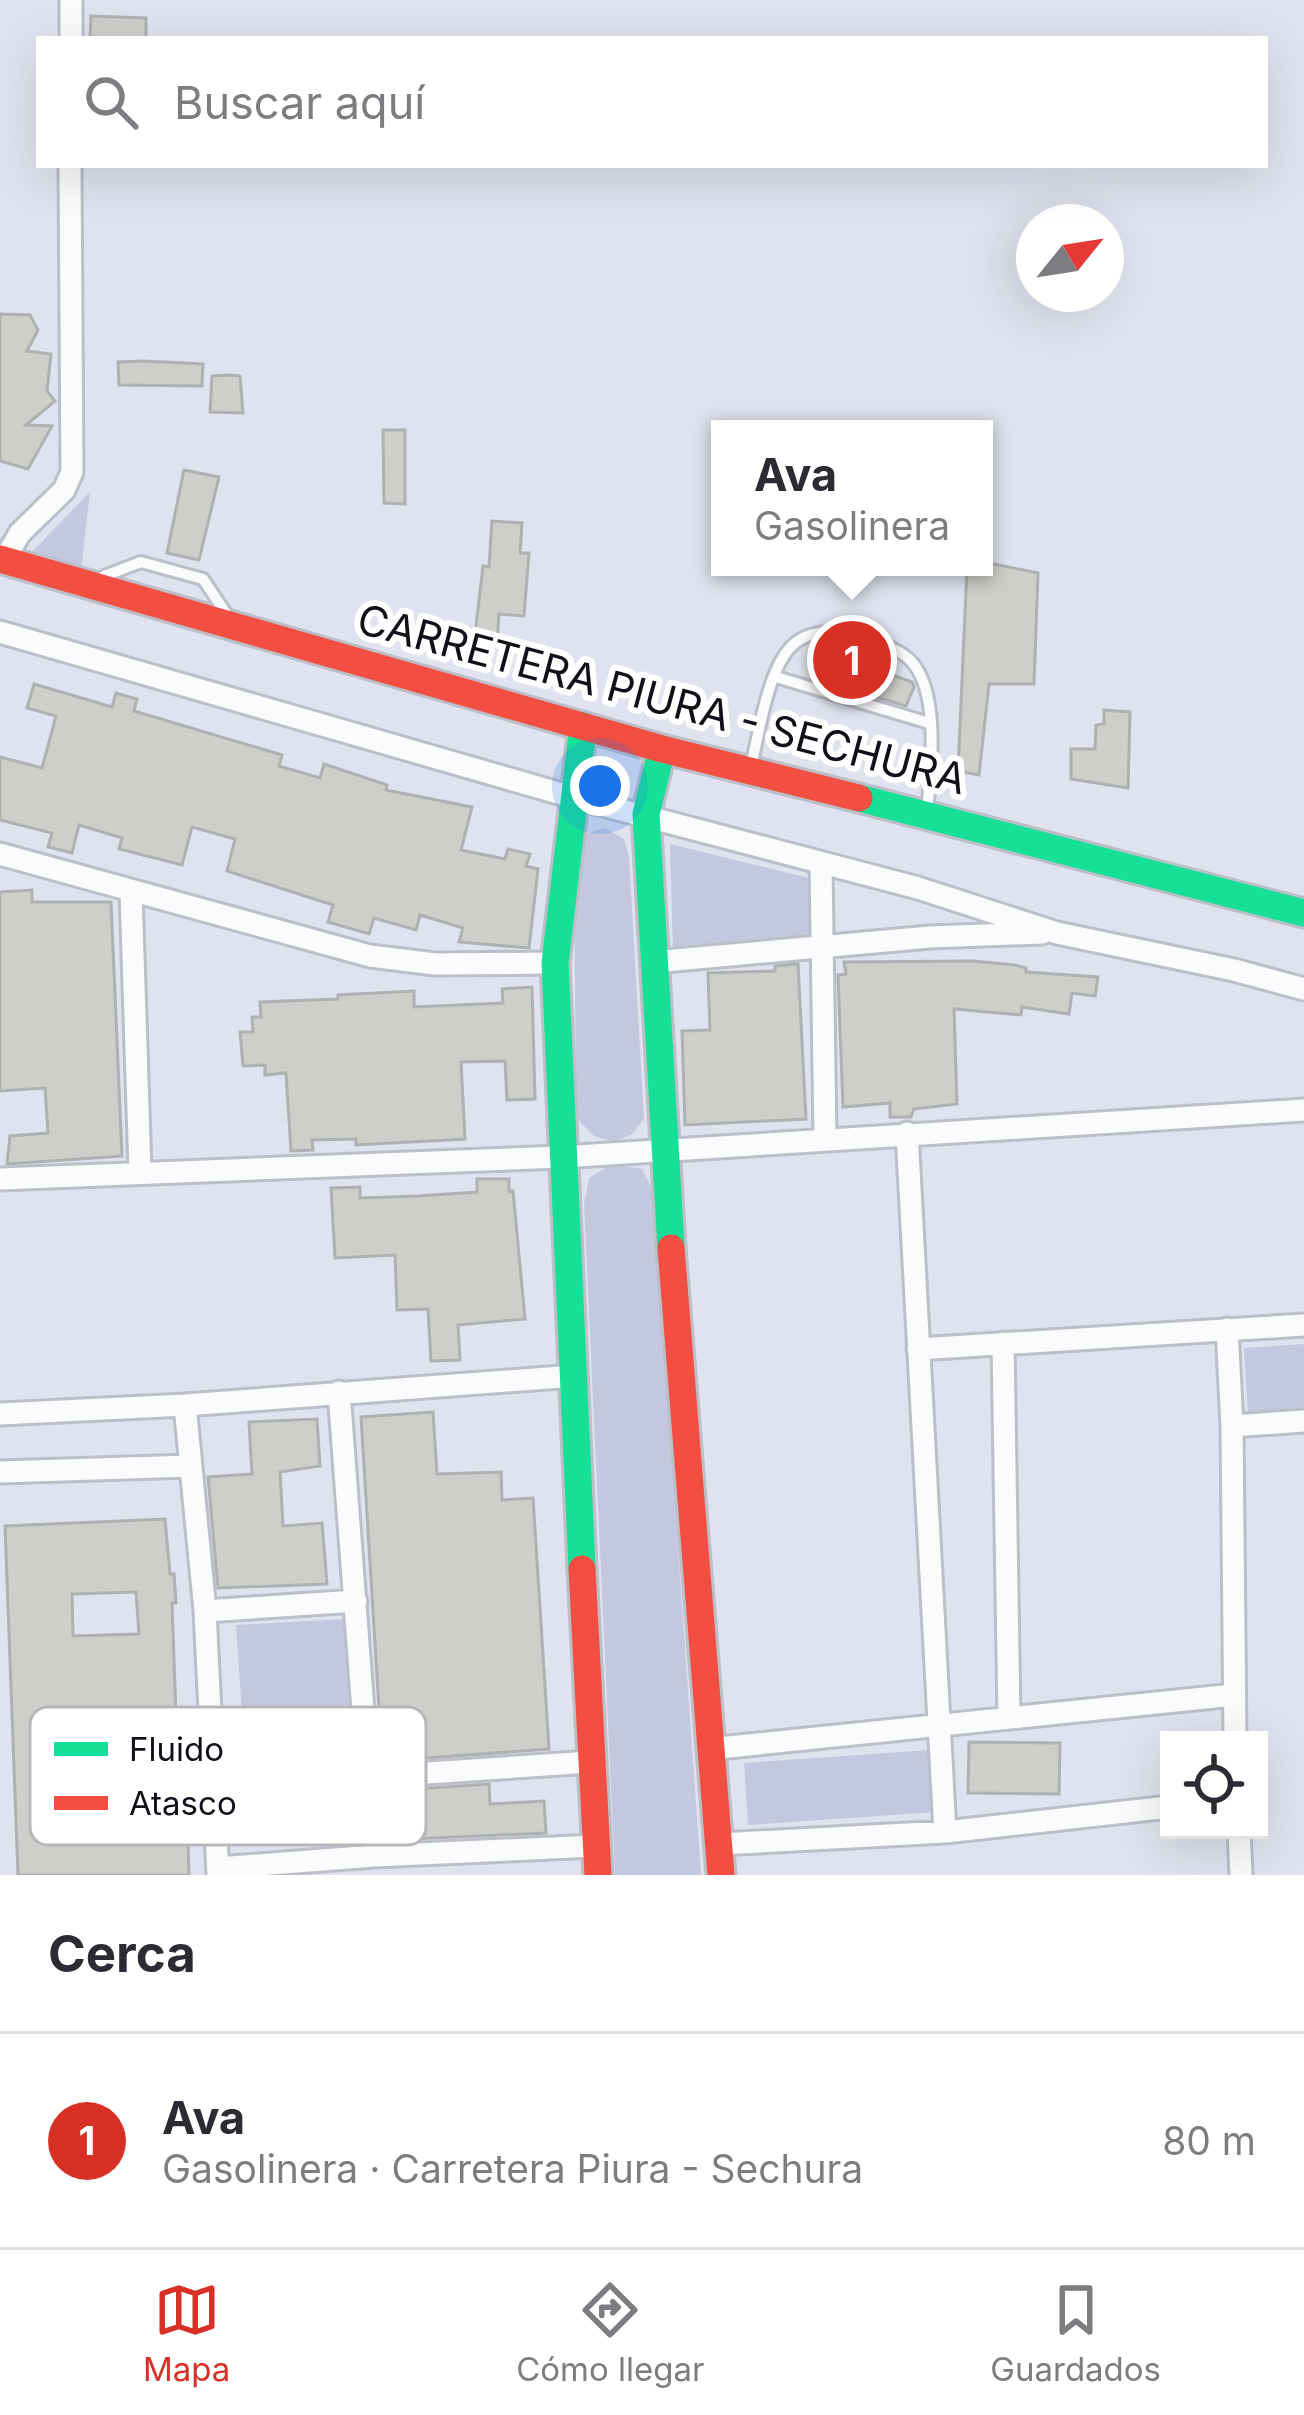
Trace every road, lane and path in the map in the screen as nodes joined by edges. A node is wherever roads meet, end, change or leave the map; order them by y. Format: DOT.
graph roads {
  1 [pos="71,0"];
  2 [pos="71,36"];
  3 [pos="70,168"];
  4 [pos="2,565"];
  5 [pos="0,632"];
  6 [pos="776,677"];
  7 [pos="929,723"];
  8 [pos="584,726"];
  9 [pos="662,749"];
  10 [pos="749,771"];
  11 [pos="572,797"];
  12 [pos="646,814"];
  13 [pos="926,814"];
  14 [pos="0,854"];
  15 [pos="821,865"];
  16 [pos="131,893"];
  17 [pos="1304,913"];
  18 [pos="1057,933"];
  19 [pos="821,948"];
  20 [pos="653,962"];
  21 [pos="555,963"];
  22 [pos="1304,989"];
  23 [pos="1304,1110"];
  24 [pos="907,1132"];
  25 [pos="825,1138"];
  26 [pos="663,1148"];
  27 [pos="561,1156"];
  28 [pos="140,1171"];
  29 [pos="0,1179"];
  30 [pos="1304,1325"];
  31 [pos="1227,1329"];
  32 [pos="1004,1343"];
  33 [pos="918,1349"];
  34 [pos="574,1376"];
  35 [pos="339,1391"];
  36 [pos="185,1405"];
  37 [pos="0,1414"];
  38 [pos="1304,1421"];
  39 [pos="1232,1426"];
  40 [pos="191,1466"];
  41 [pos="0,1472"];
  42 [pos="356,1600"];
  43 [pos="205,1611"];
  44 [pos="1234,1695"];
  45 [pos="210,1707"];
  46 [pos="363,1707"];
  47 [pos="1010,1718"];
  48 [pos="939,1725"];
  49 [pos="1235,1731"];
  50 [pos="709,1749"];
  51 [pos="590,1762"];
  52 [pos="426,1773"];
  53 [pos="1160,1808"];
  54 [pos="944,1832"];
  55 [pos="1239,1839"];
  56 [pos="719,1844"];
  57 [pos="373,1845"];
  58 [pos="596,1846"];
  59 [pos="374,1856"];
  60 [pos="218,1872"];
  61 [pos="598,1875"];
  62 [pos="721,1875"];
  63 [pos="1241,1875"];
  1 -- 2 [label="street"];
  3 -- 4 [label="street"];
  4 -- 8 [label="street, CARRETERA PIURA - SECHURA"];
  5 -- 11 [label="street"];
  6 -- 7 [label="lane"];
  6 -- 7 [label="lane"];
  6 -- 10 [label="lane"];
  7 -- 13 [label="lane"];
  8 -- 9 [label="street, CARRETERA PIURA - SECHURA"];
  8 -- 11 [label="street"];
  9 -- 10 [label="street, CARRETERA PIURA - SECHURA"];
  9 -- 12 [label="street"];
  10 -- 13 [label="street, CARRETERA PIURA - SECHURA"];
  11 -- 12 [label="street"];
  11 -- 21 [label="street"];
  12 -- 15 [label="street"];
  12 -- 20 [label="street"];
  13 -- 17 [label="street, CARRETERA PIURA - SECHURA"];
  14 -- 16 [label="street"];
  15 -- 18 [label="street"];
  15 -- 19 [label="street"];
  16 -- 21 [label="street"];
  16 -- 28 [label="street"];
  18 -- 19 [label="street"];
  18 -- 22 [label="street"];
  19 -- 20 [label="street"];
  19 -- 25 [label="street"];
  20 -- 26 [label="street"];
  21 -- 27 [label="street"];
  23 -- 24 [label="street"];
  24 -- 25 [label="street"];
  24 -- 33 [label="street"];
  25 -- 26 [label="street"];
  26 -- 27 [label="street"];
  26 -- 50 [label="street"];
  27 -- 28 [label="street"];
  27 -- 34 [label="street"];
  28 -- 29 [label="street"];
  30 -- 31 [label="street"];
  31 -- 32 [label="street"];
  31 -- 39 [label="street"];
  32 -- 33 [label="street"];
  32 -- 47 [label="street"];
  33 -- 48 [label="street"];
  34 -- 35 [label="street"];
  34 -- 51 [label="street"];
  35 -- 36 [label="street"];
  35 -- 42 [label="street"];
  36 -- 37 [label="street"];
  36 -- 40 [label="street"];
  38 -- 39 [label="street"];
  39 -- 44 [label="street"];
  40 -- 41 [label="street"];
  40 -- 43 [label="street"];
  42 -- 43 [label="street"];
  42 -- 46 [label="street"];
  43 -- 45 [label="street"];
  44 -- 47 [label="street"];
  44 -- 49 [label="street"];
  47 -- 48 [label="street"];
  48 -- 50 [label="street"];
  48 -- 54 [label="street"];
  50 -- 56 [label="street"];
  51 -- 52 [label="street"];
  51 -- 58 [label="street"];
  53 -- 54 [label="street"];
  54 -- 56 [label="street"];
  55 -- 63 [label="street"];
  56 -- 62 [label="street"];
  57 -- 59 [label="street"];
  58 -- 59 [label="street"];
  58 -- 61 [label="street"];
  59 -- 60 [label="street"];
}
